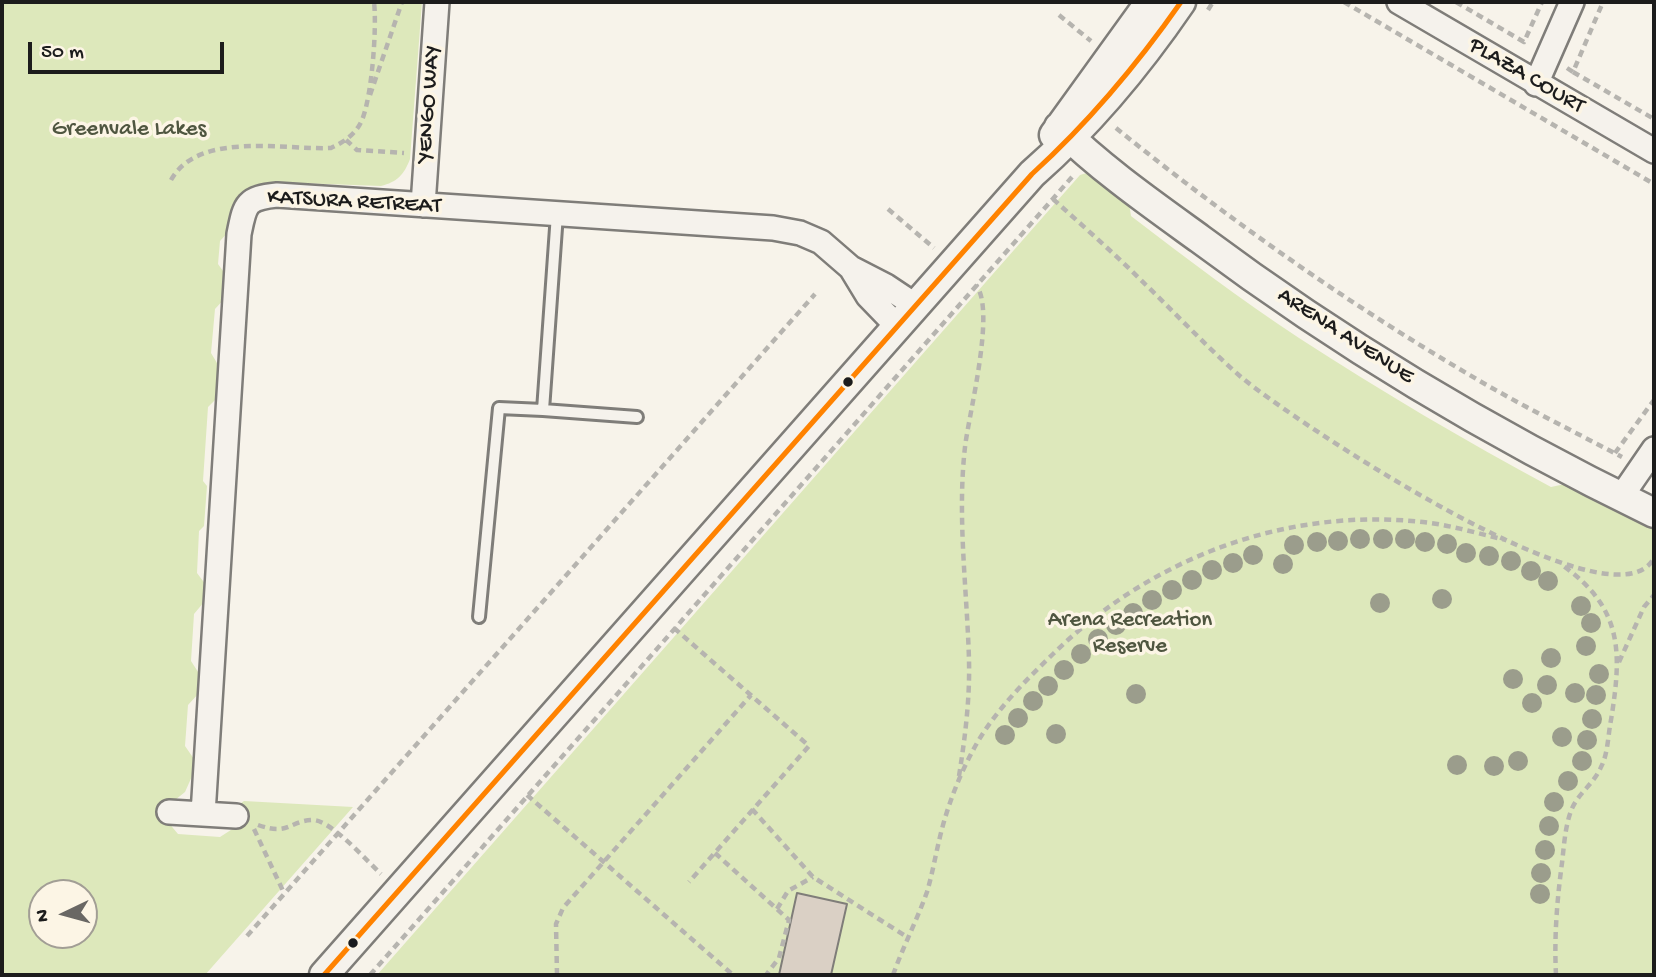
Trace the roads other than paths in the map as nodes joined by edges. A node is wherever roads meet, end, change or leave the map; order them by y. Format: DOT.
graph roads {
  1 [pos="437,2"];
  2 [pos="1399,2"];
  3 [pos="1572,2"];
  4 [pos="1162,6"];
  5 [pos="1536,84"];
  6 [pos="1074,140"];
  7 [pos="1654,151"];
  8 [pos="423,205"];
  9 [pos="557,214"];
  10 [pos="907,317"];
  11 [pos="543,410"];
  12 [pos="637,418"];
  13 [pos="1648,458"];
  14 [pos="1621,496"];
  15 [pos="1654,513"];
  16 [pos="479,617"];
  17 [pos="169,812"];
  18 [pos="203,814"];
  19 [pos="247,819"];
  20 [pos="324,975"];
  1 -- 8 [label="street, YENGO WAY"];
  2 -- 5 [label="street, PLAZA COURT"];
  3 -- 5 [label="street"];
  4 -- 6 [label="street"];
  5 -- 7 [label="street, PLAZA COURT"];
  6 -- 10 [label="street"];
  6 -- 14 [label="street, ARENA AVENUE"];
  8 -- 9 [label="street, KATSURA RETREAT"];
  8 -- 18 [label="street, KATSURA RETREAT"];
  9 -- 10 [label="street, KATSURA RETREAT"];
  9 -- 11 [label="lane"];
  10 -- 20 [label="street"];
  11 -- 12 [label="lane"];
  11 -- 16 [label="lane"];
  13 -- 14 [label="street"];
  14 -- 15 [label="street, ARENA AVENUE"];
  17 -- 18 [label="street"];
  18 -- 19 [label="street"];
}
